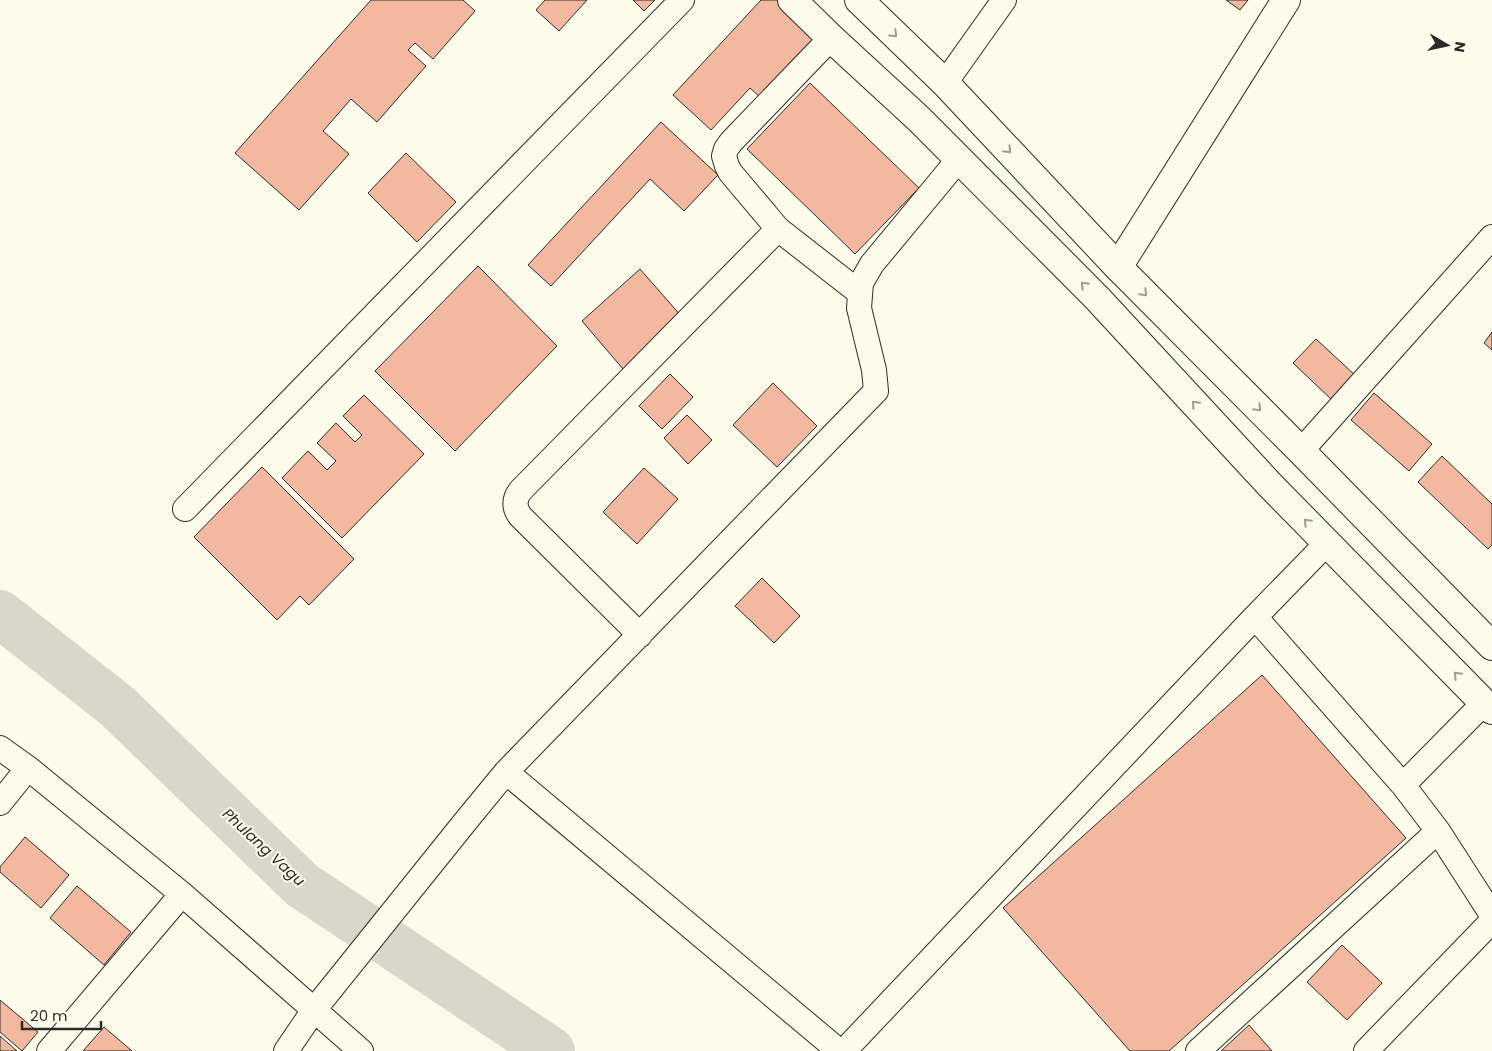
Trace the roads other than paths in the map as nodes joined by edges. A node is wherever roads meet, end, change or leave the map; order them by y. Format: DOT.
graph roads {
  1 [pos="682,0"];
  2 [pos="792,0"];
  3 [pos="859,0"];
  4 [pos="1004,0"];
  5 [pos="1286,0"];
  6 [pos="831,38"];
  7 [pos="945,83"];
  8 [pos="959,159"];
  9 [pos="778,229"];
  10 [pos="1492,237"];
  11 [pos="1118,267"];
  12 [pos="860,293"];
  13 [pos="1301,451"];
  14 [pos="185,509"];
  15 [pos="1328,542"];
  16 [pos="1255,617"];
  17 [pos="640,634"];
  18 [pos="1492,646"];
  19 [pos="1488,706"];
  20 [pos="0,748"];
  21 [pos="28,768"];
  22 [pos="506,772"];
  23 [pos="1403,785"];
  24 [pos="0,803"];
  25 [pos="1438,831"];
  26 [pos="182,894"];
  27 [pos="1492,915"];
  28 [pos="1492,920"];
  29 [pos="314,1010"];
  30 [pos="49,1051"];
  31 [pos="286,1051"];
  32 [pos="361,1051"];
  33 [pos="839,1051"];
  34 [pos="844,1051"];
  35 [pos="1198,1051"];
  36 [pos="1366,1051"];
  1 -- 14 [label="street"];
  2 -- 6 [label="main road"];
  3 -- 7 [label="main road, one-way"];
  4 -- 7 [label="street"];
  5 -- 11 [label="main road"];
  6 -- 8 [label="main road"];
  6 -- 9 [label="street"];
  7 -- 11 [label="main road, one-way"];
  8 -- 12 [label="street"];
  15 -- 8 [label="main road, one-way"];
  9 -- 12 [label="street"];
  9 -- 17 [label="street"];
  10 -- 13 [label="street"];
  11 -- 13 [label="main road, one-way"];
  12 -- 17 [label="street"];
  13 -- 18 [label="main road"];
  15 -- 16 [label="street"];
  19 -- 15 [label="main road, one-way"];
  16 -- 23 [label="street"];
  16 -- 34 [label="street"];
  17 -- 22 [label="street"];
  19 -- 23 [label="street"];
  20 -- 21 [label="street"];
  21 -- 24 [label="street"];
  21 -- 26 [label="street"];
  22 -- 29 [label="street"];
  22 -- 33 [label="street"];
  23 -- 25 [label="street"];
  25 -- 27 [label="street"];
  25 -- 35 [label="street"];
  26 -- 29 [label="street"];
  26 -- 30 [label="street"];
  28 -- 36 [label="street"];
  29 -- 31 [label="street"];
  29 -- 32 [label="street"];
}
